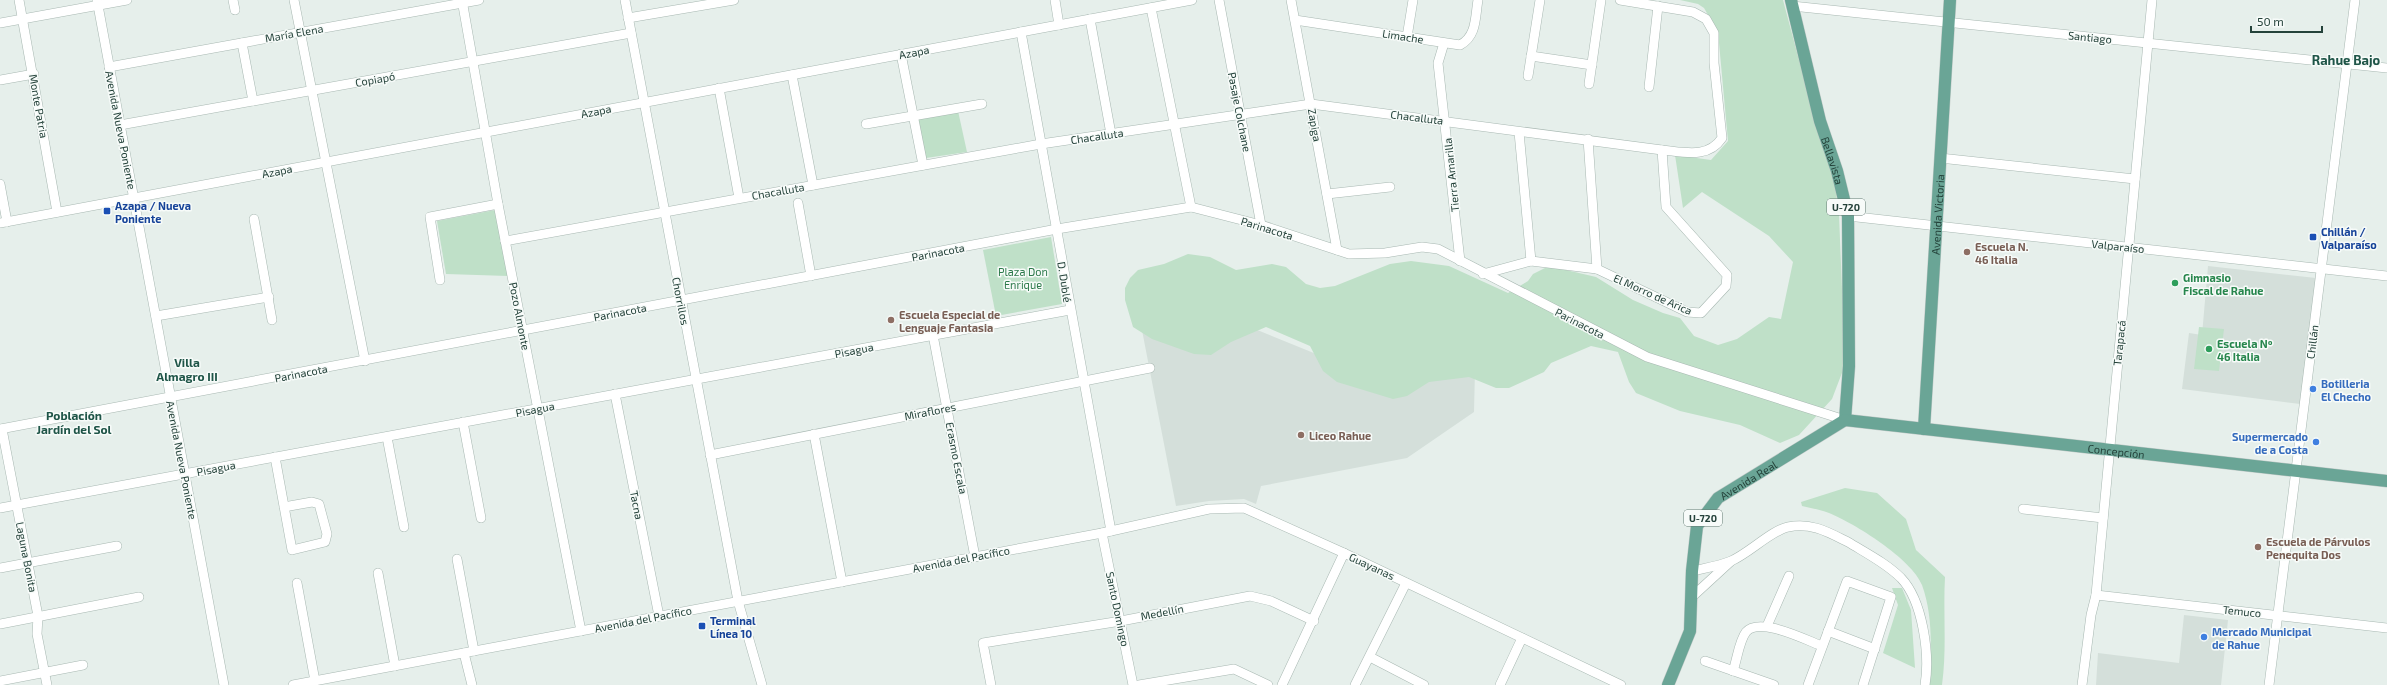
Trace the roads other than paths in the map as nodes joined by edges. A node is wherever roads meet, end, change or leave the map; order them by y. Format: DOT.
graph roads {
  1 [pos="19,0"];
  2 [pos="127,0"];
  3 [pos="233,0"];
  4 [pos="294,0"];
  5 [pos="479,0"];
  6 [pos="625,0"];
  7 [pos="734,0"];
  8 [pos="1055,0"];
  9 [pos="1192,0"];
  10 [pos="1219,0"];
  11 [pos="1291,0"];
  12 [pos="1413,0"];
  13 [pos="1478,0"];
  14 [pos="1540,0"];
  15 [pos="1601,0"];
  16 [pos="1620,0"];
  17 [pos="1950,0"];
  18 [pos="2152,0"];
  19 [pos="2355,0"];
  20 [pos="462,2"];
  21 [pos="97,3"];
  22 [pos="1792,3"];
  23 [pos="1658,6"];
  24 [pos="1151,8"];
  25 [pos="235,10"];
  26 [pos="628,18"];
  27 [pos="23,19"];
  28 [pos="1090,19"];
  29 [pos="1294,20"];
  30 [pos="1949,22"];
  31 [pos="0,23"];
  32 [pos="1059,25"];
  33 [pos="300,32"];
  34 [pos="1021,32"];
  35 [pos="631,33"];
  36 [pos="1407,37"];
  37 [pos="242,43"];
  38 [pos="1444,43"];
  39 [pos="2148,43"];
  40 [pos="901,54"];
  41 [pos="1532,56"];
  42 [pos="473,61"];
  43 [pos="2347,64"];
  44 [pos="1592,65"];
  45 [pos="109,66"];
  46 [pos="2387,68"];
  47 [pos="34,74"];
  48 [pos="792,75"];
  49 [pos="1528,76"];
  50 [pos="0,80"];
  51 [pos="1590,84"];
  52 [pos="1649,86"];
  53 [pos="719,88"];
  54 [pos="312,90"];
  55 [pos="253,101"];
  56 [pos="644,102"];
  57 [pos="982,104"];
  58 [pos="1311,104"];
  59 [pos="1240,114"];
  60 [pos="914,115"];
  61 [pos="1446,121"];
  62 [pos="866,124"];
  63 [pos="1174,124"];
  64 [pos="120,125"];
  65 [pos="486,132"];
  66 [pos="1519,132"];
  67 [pos="1111,134"];
  68 [pos="1588,139"];
  69 [pos="1041,144"];
  70 [pos="1662,150"];
  71 [pos="1940,158"];
  72 [pos="326,162"];
  73 [pos="923,165"];
  74 [pos="2135,179"];
  75 [pos="0,184"];
  76 [pos="813,185"];
  77 [pos="1390,187"];
  78 [pos="1327,194"];
  79 [pos="134,198"];
  80 [pos="739,198"];
  81 [pos="798,203"];
  82 [pos="498,204"];
  83 [pos="1191,207"];
  84 [pos="57,212"];
  85 [pos="664,212"];
  86 [pos="1848,216"];
  87 [pos="254,219"];
  88 [pos="3,222"];
  89 [pos="1262,225"];
  90 [pos="1936,226"];
  91 [pos="1057,229"];
  92 [pos="505,241"];
  93 [pos="2128,247"];
  94 [pos="1337,250"];
  95 [pos="1460,261"];
  96 [pos="1531,261"];
  97 [pos="2321,268"];
  98 [pos="1597,269"];
  99 [pos="1483,274"];
  100 [pos="811,276"];
  101 [pos="2387,276"];
  102 [pos="440,280"];
  103 [pos="269,297"];
  104 [pos="681,300"];
  105 [pos="1070,310"];
  106 [pos="156,316"];
  107 [pos="272,320"];
  108 [pos="523,331"];
  109 [pos="933,335"];
  110 [pos="365,361"];
  111 [pos="1150,368"];
  112 [pos="696,379"];
  113 [pos="1084,381"];
  114 [pos="615,394"];
  115 [pos="171,398"];
  116 [pos="948,408"];
  117 [pos="538,409"];
  118 [pos="1845,420"];
  119 [pos="463,422"];
  120 [pos="1,429"];
  121 [pos="1924,429"];
  122 [pos="814,434"];
  123 [pos="387,437"];
  124 [pos="2108,450"];
  125 [pos="710,455"];
  126 [pos="275,457"];
  127 [pos="2296,471"];
  128 [pos="185,474"];
  129 [pos="2387,481"];
  130 [pos="16,505"];
  131 [pos="284,507"];
  132 [pos="0,508"];
  133 [pos="2023,509"];
  134 [pos="481,518"];
  135 [pos="2103,518"];
  136 [pos="404,527"];
  137 [pos="1107,532"];
  138 [pos="117,546"];
  139 [pos="1344,553"];
  140 [pos="975,557"];
  141 [pos="457,559"];
  142 [pos="1731,561"];
  143 [pos="28,562"];
  144 [pos="0,568"];
  145 [pos="1692,571"];
  146 [pos="378,573"];
  147 [pos="1789,576"];
  148 [pos="842,582"];
  149 [pos="297,583"];
  150 [pos="1406,583"];
  151 [pos="1693,596"];
  152 [pos="2096,596"];
  153 [pos="139,597"];
  154 [pos="738,601"];
  155 [pos="2277,615"];
  156 [pos="38,616"];
  157 [pos="658,616"];
  158 [pos="1121,621"];
  159 [pos="1314,621"];
  160 [pos="0,624"];
  161 [pos="1767,626"];
  162 [pos="2387,628"];
  163 [pos="581,631"];
  164 [pos="1828,631"];
  165 [pos="1522,638"];
  166 [pos="1822,646"];
  167 [pos="1875,649"];
  168 [pos="474,651"];
  169 [pos="464,653"];
  170 [pos="1370,657"];
  171 [pos="1705,661"];
  172 [pos="83,665"];
  173 [pos="395,666"];
  174 [pos="1733,671"];
  175 [pos="44,672"];
  176 [pos="0,681"];
  177 [pos="315,681"];
  178 [pos="299,684"];
  179 [pos="47,685"];
  180 [pos="224,685"];
  181 [pos="472,685"];
  182 [pos="762,685"];
  183 [pos="991,685"];
  184 [pos="1133,685"];
  185 [pos="1139,685"];
  186 [pos="1268,685"];
  187 [pos="1282,685"];
  188 [pos="1355,685"];
  189 [pos="1424,685"];
  190 [pos="1500,685"];
  191 [pos="1621,685"];
  192 [pos="1668,685"];
  193 [pos="1774,685"];
  194 [pos="1808,685"];
  195 [pos="1863,685"];
  196 [pos="1925,685"];
  197 [pos="2082,685"];
  198 [pos="2269,685"];
  1 -- 27 [label="street, Monte Patria"];
  2 -- 21 [label="street"];
  3 -- 25 [label="street"];
  4 -- 33 [label="street"];
  5 -- 20 [label="street, María Elena"];
  6 -- 26 [label="street, Chorrillos"];
  7 -- 26 [label="street"];
  8 -- 32 [label="street"];
  9 -- 24 [label="street, Azapa"];
  10 -- 59 [label="street, Pasaje Colchane"];
  11 -- 29 [label="street, Zapiga"];
  12 -- 36 [label="street"];
  13 -- 38 [label="street, Limache"];
  14 -- 41 [label="street"];
  15 -- 44 [label="street"];
  16 -- 23 [label="street"];
  17 -- 30 [label="main road, Avenida Victoria"];
  18 -- 39 [label="street, Tarapacá"];
  19 -- 43 [label="street, Chillán"];
  20 -- 33 [label="street, María Elena"];
  20 -- 42 [label="street, Pozo Almonte"];
  21 -- 27 [label="street"];
  21 -- 45 [label="street, Avenida Nueva Poniente"];
  22 -- 30 [label="street, Santiago"];
  22 -- 86 [label="main road, Bellavista / U-720"];
  23 -- 52 [label="street"];
  23 -- 70 [label="street, Chacalluta"];
  24 -- 28 [label="street, Azapa"];
  24 -- 63 [label="street"];
  26 -- 35 [label="street, Chorrillos"];
  27 -- 31 [label="street"];
  27 -- 47 [label="street, Monte Patria"];
  28 -- 32 [label="street, Azapa"];
  28 -- 67 [label="street"];
  29 -- 36 [label="street, Limache"];
  29 -- 58 [label="street, Zapiga"];
  30 -- 39 [label="street, Santiago"];
  30 -- 71 [label="main road, Avenida Victoria"];
  32 -- 34 [label="street, Azapa"];
  33 -- 37 [label="street, María Elena"];
  33 -- 54 [label="street"];
  34 -- 40 [label="street, Azapa"];
  34 -- 69 [label="street, D. Dublé"];
  35 -- 42 [label="street, Copiapó"];
  35 -- 56 [label="street, Chorrillos"];
  36 -- 38 [label="street, Limache"];
  37 -- 45 [label="street, María Elena"];
  37 -- 55 [label="street"];
  38 -- 61 [label="street, Tierra Amarilla"];
  39 -- 43 [label="street, Santiago"];
  39 -- 74 [label="street, Tarapacá"];
  40 -- 48 [label="street, Azapa"];
  40 -- 60 [label="street"];
  41 -- 44 [label="street"];
  41 -- 49 [label="street"];
  42 -- 54 [label="street, Copiapó"];
  42 -- 65 [label="street, Pozo Almonte"];
  43 -- 46 [label="street, Santiago"];
  43 -- 97 [label="street, Chillán"];
  44 -- 51 [label="street"];
  45 -- 64 [label="street, Avenida Nueva Poniente"];
  47 -- 50 [label="street"];
  47 -- 84 [label="street, Monte Patria"];
  48 -- 53 [label="street, Azapa"];
  48 -- 76 [label="street"];
  53 -- 56 [label="street, Azapa"];
  53 -- 80 [label="street"];
  54 -- 55 [label="street, Copiapó"];
  54 -- 72 [label="street"];
  55 -- 64 [label="street, Copiapó"];
  56 -- 65 [label="street, Azapa"];
  56 -- 85 [label="street, Chorrillos"];
  57 -- 60 [label="street"];
  58 -- 59 [label="street, Chacalluta"];
  58 -- 61 [label="street, Chacalluta"];
  58 -- 78 [label="street, Zapiga"];
  59 -- 63 [label="street, Chacalluta"];
  59 -- 89 [label="street, Pasaje Colchane"];
  60 -- 62 [label="street"];
  60 -- 73 [label="street"];
  61 -- 66 [label="street, Chacalluta"];
  61 -- 95 [label="street, Tierra Amarilla"];
  63 -- 67 [label="street, Chacalluta"];
  63 -- 83 [label="street"];
  64 -- 79 [label="street, Avenida Nueva Poniente"];
  65 -- 72 [label="street, Azapa"];
  65 -- 82 [label="street, Pozo Almonte"];
  66 -- 68 [label="street, Chacalluta"];
  66 -- 96 [label="street"];
  67 -- 69 [label="street, Chacalluta"];
  68 -- 70 [label="street, Chacalluta"];
  68 -- 98 [label="street"];
  69 -- 73 [label="street, Chacalluta"];
  69 -- 91 [label="street, D. Dublé"];
  70 -- 98 [label="street, El Morro de Arica"];
  71 -- 74 [label="street"];
  71 -- 90 [label="main road, Avenida Victoria"];
  72 -- 79 [label="street, Azapa"];
  72 -- 110 [label="street"];
  73 -- 76 [label="street, Chacalluta"];
  74 -- 93 [label="street, Tarapacá"];
  75 -- 88 [label="street"];
  76 -- 80 [label="street, Chacalluta"];
  77 -- 78 [label="street"];
  78 -- 94 [label="street, Zapiga"];
  79 -- 84 [label="street, Azapa"];
  79 -- 106 [label="street, Avenida Nueva Poniente"];
  80 -- 85 [label="street, Chacalluta"];
  81 -- 100 [label="street"];
  82 -- 92 [label="street, Pozo Almonte"];
  82 -- 102 [label="street"];
  83 -- 89 [label="street, Parinacota"];
  83 -- 91 [label="street, Parinacota"];
  84 -- 88 [label="street, Azapa"];
  85 -- 92 [label="street, Chacalluta"];
  85 -- 104 [label="street, Chorrillos"];
  86 -- 90 [label="street, Valparaíso"];
  86 -- 118 [label="main road, Bellavista / U-720"];
  87 -- 103 [label="street"];
  89 -- 94 [label="street, Parinacota"];
  90 -- 93 [label="street, Valparaíso"];
  90 -- 121 [label="main road, Avenida Victoria"];
  91 -- 100 [label="street, Parinacota"];
  91 -- 105 [label="street, D. Dublé"];
  92 -- 108 [label="street, Pozo Almonte"];
  93 -- 97 [label="street, Valparaíso"];
  93 -- 124 [label="street, Tarapacá"];
  94 -- 95 [label="street, Parinacota"];
  95 -- 99 [label="street, Parinacota"];
  96 -- 98 [label="street, El Morro de Arica"];
  96 -- 99 [label="street, El Morro de Arica"];
  97 -- 101 [label="street, Valparaíso"];
  97 -- 127 [label="street, Chillán"];
  99 -- 118 [label="street, Parinacota"];
  100 -- 104 [label="street, Parinacota"];
  103 -- 106 [label="street"];
  103 -- 107 [label="street"];
  104 -- 108 [label="street, Parinacota"];
  104 -- 112 [label="street, Chorrillos"];
  105 -- 109 [label="street, Pisagua"];
  105 -- 113 [label="street, D. Dublé"];
  106 -- 115 [label="street, Avenida Nueva Poniente"];
  108 -- 110 [label="street, Parinacota"];
  108 -- 117 [label="street, Pozo Almonte"];
  109 -- 112 [label="street, Pisagua"];
  109 -- 116 [label="street, Erasmo Escala"];
  110 -- 115 [label="street, Parinacota"];
  111 -- 113 [label="street, Miraflores"];
  112 -- 114 [label="street, Pisagua"];
  112 -- 125 [label="street, Chorrillos"];
  113 -- 116 [label="street, Miraflores"];
  113 -- 137 [label="street, D. Dublé"];
  114 -- 117 [label="street, Pisagua"];
  114 -- 157 [label="street, Tacna"];
  115 -- 120 [label="street, Parinacota"];
  115 -- 128 [label="street, Avenida Nueva Poniente"];
  116 -- 122 [label="street, Miraflores"];
  116 -- 140 [label="street, Erasmo Escala"];
  117 -- 119 [label="street, Pisagua"];
  117 -- 163 [label="street, Pozo Almonte"];
  118 -- 121 [label="main road, Concepción"];
  118 -- 145 [label="main road, Avenida Real / U-720"];
  119 -- 123 [label="street, Pisagua"];
  119 -- 134 [label="street"];
  120 -- 130 [label="street, Laguna Bonita"];
  121 -- 124 [label="main road, Concepción"];
  122 -- 125 [label="street, Miraflores"];
  122 -- 148 [label="street"];
  123 -- 126 [label="street, Pisagua"];
  123 -- 136 [label="street"];
  124 -- 127 [label="main road, Concepción"];
  124 -- 135 [label="street, Tarapacá"];
  125 -- 154 [label="street, Chorrillos"];
  126 -- 128 [label="street, Pisagua"];
  126 -- 131 [label="street"];
  127 -- 129 [label="main road, Concepción"];
  127 -- 155 [label="street, Chillán"];
  128 -- 130 [label="street, Pisagua"];
  128 -- 180 [label="street, Avenida Nueva Poniente"];
  130 -- 132 [label="street, Pisagua"];
  130 -- 143 [label="street, Laguna Bonita"];
  131 -- 131 [label="street"];
  133 -- 135 [label="street"];
  135 -- 152 [label="street, Tarapacá"];
  137 -- 139 [label="street, Guayanas"];
  137 -- 140 [label="street, Avenida del Pacífico"];
  137 -- 158 [label="street, Santo Domingo"];
  138 -- 143 [label="street"];
  139 -- 150 [label="street, Guayanas"];
  139 -- 159 [label="street"];
  140 -- 148 [label="street, Avenida del Pacífico"];
  141 -- 168 [label="street"];
  142 -- 145 [label="street"];
  142 -- 151 [label="street"];
  142 -- 196 [label="street"];
  143 -- 144 [label="street"];
  143 -- 156 [label="street, Laguna Bonita"];
  145 -- 151 [label="main road, Avenida Real / U-720"];
  146 -- 173 [label="street"];
  147 -- 161 [label="street"];
  148 -- 154 [label="street, Avenida del Pacífico"];
  149 -- 177 [label="street"];
  150 -- 165 [label="street, Guayanas"];
  150 -- 170 [label="street"];
  151 -- 192 [label="main road, Avenida Real / U-720"];
  152 -- 155 [label="street, Temuco"];
  152 -- 197 [label="street, Tarapacá"];
  153 -- 156 [label="street"];
  154 -- 157 [label="street, Avenida del Pacífico"];
  154 -- 182 [label="street, Chorrillos"];
  155 -- 162 [label="street, Temuco"];
  155 -- 198 [label="street, Chillán"];
  156 -- 160 [label="street"];
  156 -- 175 [label="street, Laguna Bonita"];
  157 -- 163 [label="street, Avenida del Pacífico"];
  158 -- 159 [label="street, Medellín"];
  158 -- 183 [label="street, Medellín"];
  158 -- 184 [label="street, Santo Domingo"];
  159 -- 187 [label="street"];
  161 -- 166 [label="street"];
  161 -- 174 [label="street"];
  163 -- 168 [label="street, Avenida del Pacífico"];
  164 -- 166 [label="street"];
  164 -- 167 [label="street"];
  164 -- 167 [label="street"];
  165 -- 190 [label="street"];
  165 -- 191 [label="street, Guayanas"];
  166 -- 194 [label="street"];
  167 -- 195 [label="street"];
  168 -- 169 [label="street, Avenida del Pacífico"];
  169 -- 173 [label="street, Avenida del Pacífico"];
  169 -- 181 [label="street"];
  170 -- 188 [label="street"];
  170 -- 189 [label="street"];
  171 -- 174 [label="street"];
  172 -- 175 [label="street"];
  173 -- 177 [label="street, Avenida del Pacífico"];
  174 -- 193 [label="street"];
  175 -- 176 [label="street"];
  175 -- 179 [label="street, Laguna Bonita"];
  177 -- 178 [label="street, Avenida del Pacífico"];
  185 -- 186 [label="street"];
}
